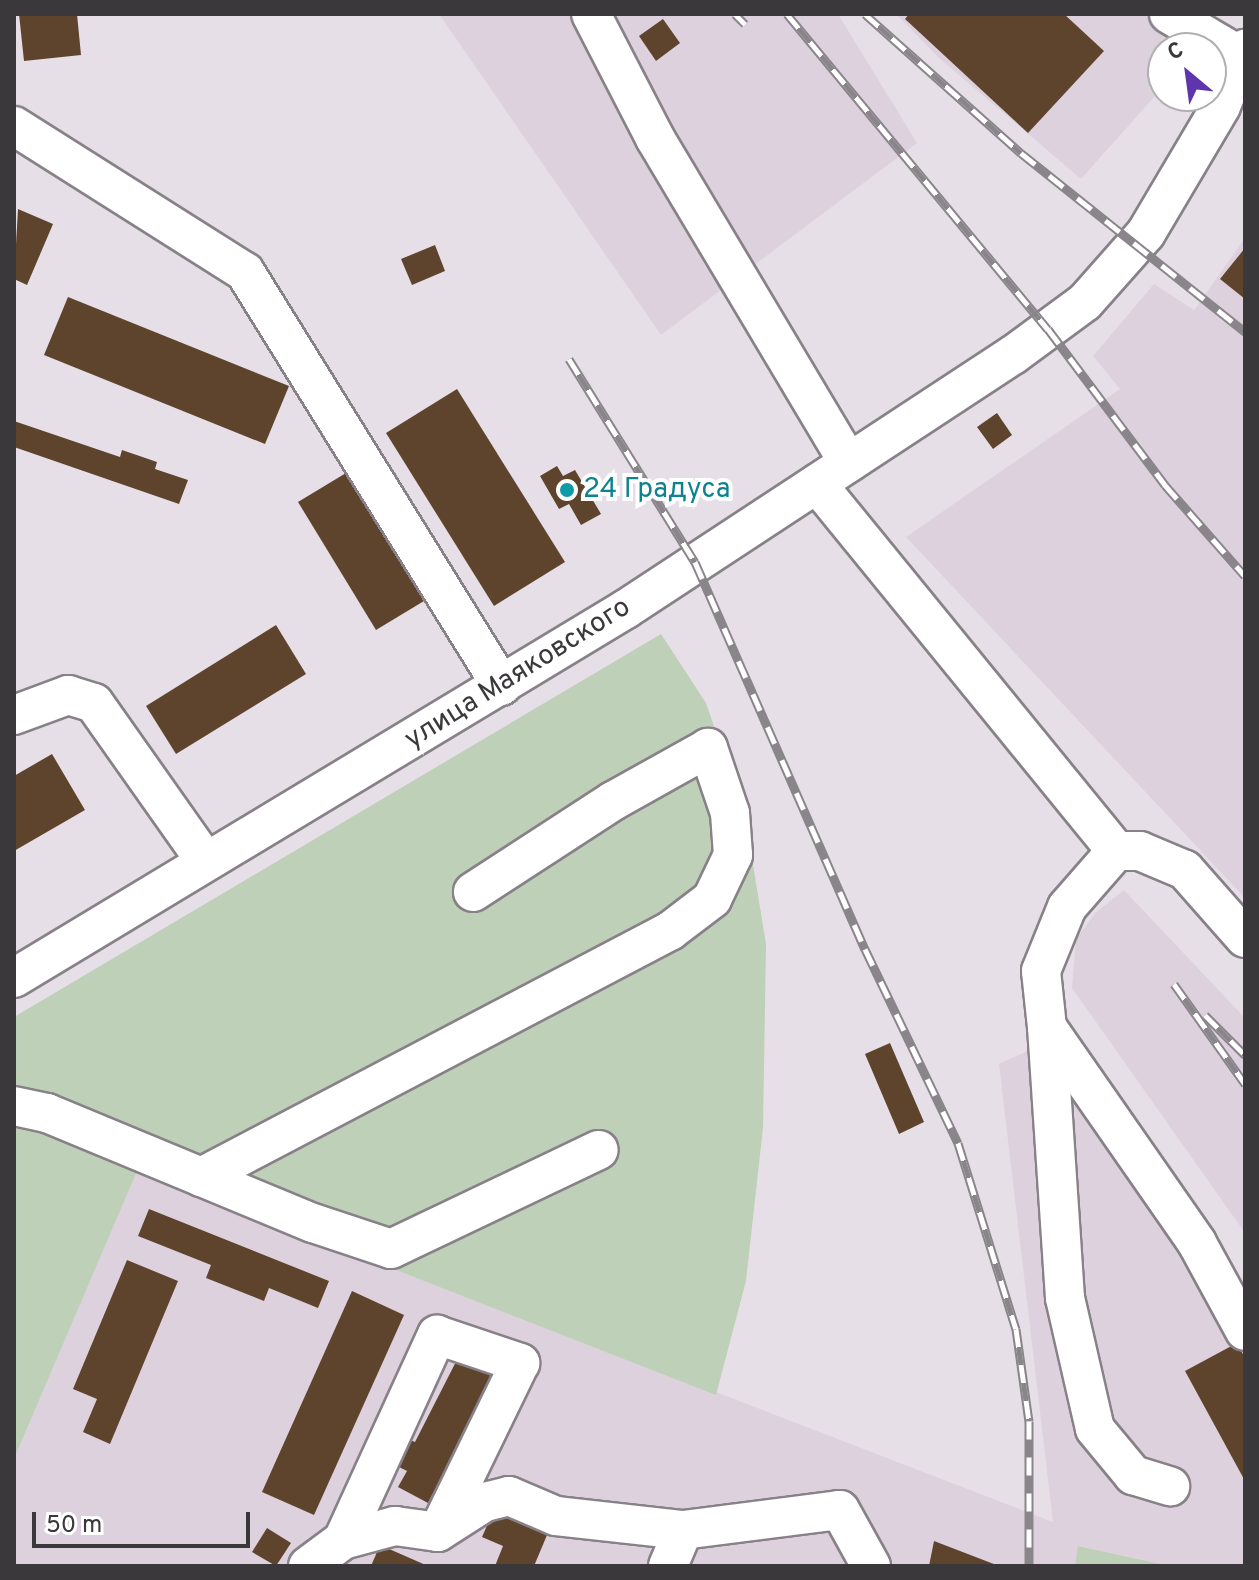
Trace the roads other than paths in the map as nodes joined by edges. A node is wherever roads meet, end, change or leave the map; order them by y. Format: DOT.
graph roads {
  1 [pos="591,14"];
  2 [pos="1169,14"];
  3 [pos="1243,53"];
  4 [pos="14,126"];
  5 [pos="849,463"];
  6 [pos="817,484"];
  7 [pos="502,686"];
  8 [pos="14,715"];
  9 [pos="1116,851"];
  10 [pos="206,862"];
  11 [pos="473,892"];
  12 [pos="1245,938"];
  13 [pos="14,978"];
  14 [pos="1047,1027"];
  15 [pos="14,1106"];
  16 [pos="599,1150"];
  17 [pos="201,1177"];
  18 [pos="1245,1331"];
  19 [pos="1170,1486"];
  20 [pos="683,1530"];
  21 [pos="438,1532"];
  22 [pos="343,1540"];
  23 [pos="308,1566"];
  24 [pos="668,1566"];
  25 [pos="871,1566"];
  1 -- 5 [label="street"];
  2 -- 3 [label="street"];
  3 -- 5 [label="street, улица Маяковского"];
  4 -- 7 [label="street"];
  5 -- 6 [label="street, улица Маяковского"];
  6 -- 7 [label="street, улица Маяковского"];
  6 -- 9 [label="street"];
  7 -- 10 [label="street, улица Маяковского"];
  8 -- 10 [label="street"];
  9 -- 12 [label="street"];
  9 -- 14 [label="street"];
  10 -- 13 [label="street, улица Маяковского"];
  11 -- 17 [label="street"];
  14 -- 18 [label="street"];
  14 -- 19 [label="street"];
  15 -- 17 [label="street"];
  16 -- 17 [label="street"];
  20 -- 21 [label="street"];
  20 -- 24 [label="street"];
  20 -- 25 [label="street"];
  21 -- 22 [label="street"];
  21 -- 22 [label="street"];
  22 -- 23 [label="street"];
}
